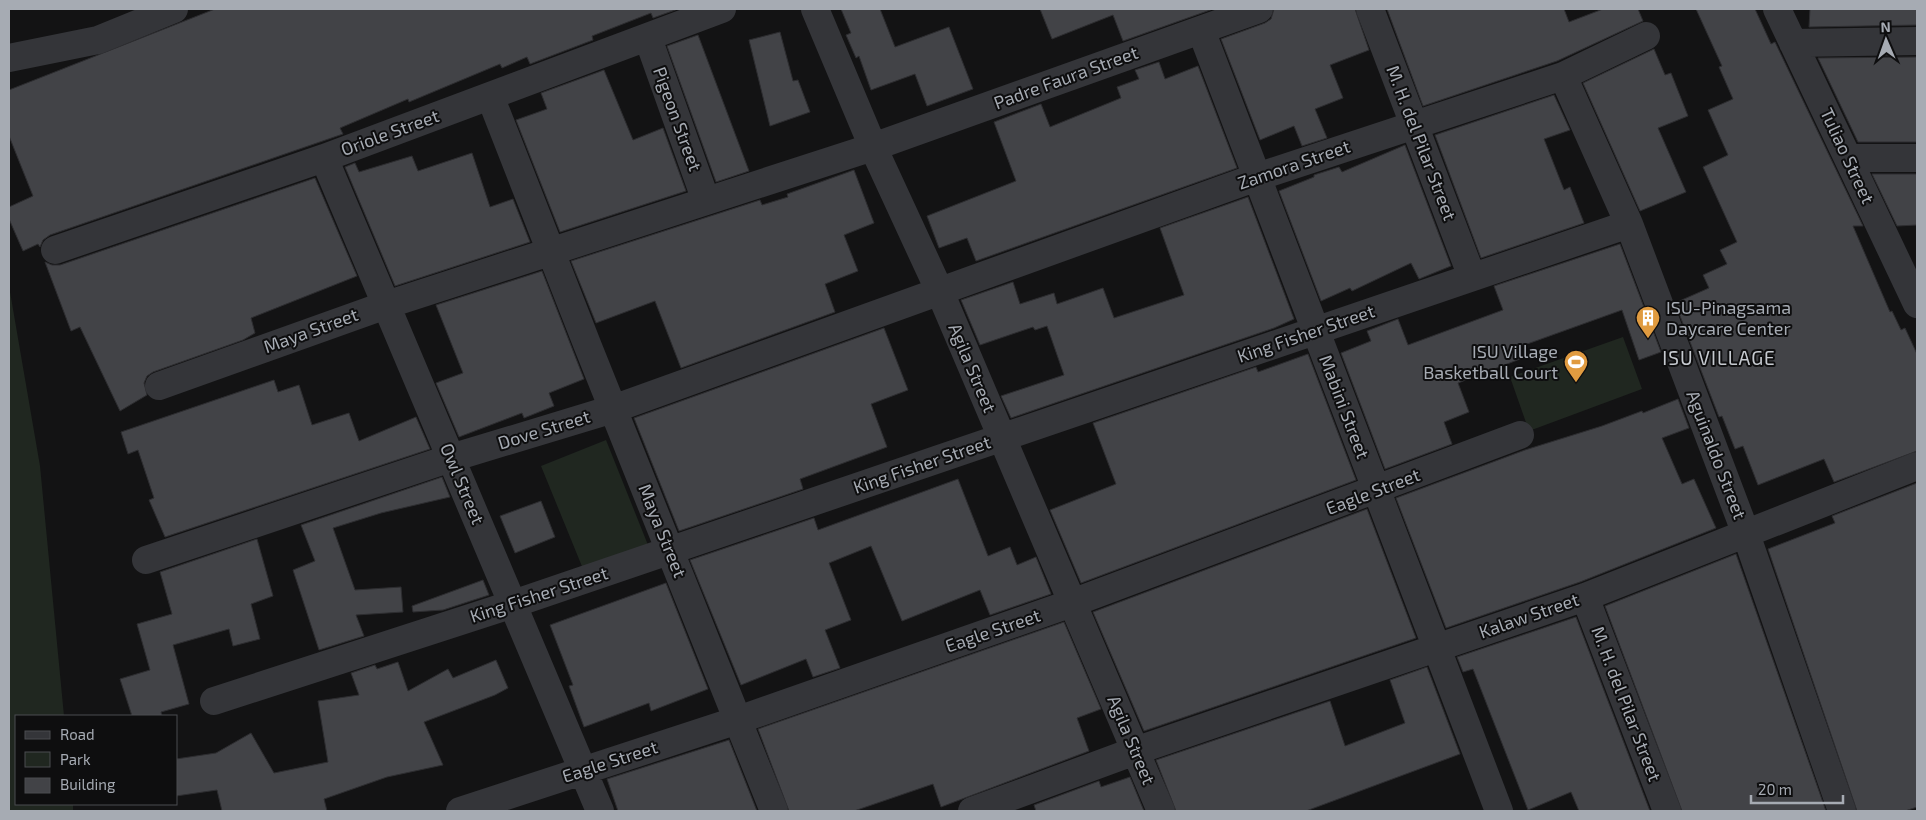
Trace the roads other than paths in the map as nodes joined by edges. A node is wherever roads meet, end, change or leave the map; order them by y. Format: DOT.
graph roads {
  1 [pos="174,9"];
  2 [pos="722,9"];
  3 [pos="815,9"];
  4 [pos="1259,9"];
  5 [pos="1370,9"];
  6 [pos="1777,9"];
  7 [pos="1201,30"];
  8 [pos="1646,36"];
  9 [pos="648,38"];
  10 [pos="1917,41"];
  11 [pos="1793,43"];
  12 [pos="9,58"];
  13 [pos="1563,76"];
  14 [pos="490,96"];
  15 [pos="1414,125"];
  16 [pos="873,147"];
  17 [pos="324,158"];
  18 [pos="1848,158"];
  19 [pos="1917,158"];
  20 [pos="1257,177"];
  21 [pos="706,201"];
  22 [pos="1629,224"];
  23 [pos="55,250"];
  24 [pos="550,251"];
  25 [pos="1909,270"];
  26 [pos="1472,277"];
  27 [pos="940,292"];
  28 [pos="1917,304"];
  29 [pos="386,305"];
  30 [pos="1315,331"];
  31 [pos="159,386"];
  32 [pos="613,409"];
  33 [pos="1520,435"];
  34 [pos="1002,437"];
  35 [pos="451,458"];
  36 [pos="1917,466"];
  37 [pos="1376,491"];
  38 [pos="1746,534"];
  39 [pos="670,551"];
  40 [pos="146,560"];
  41 [pos="1585,596"];
  42 [pos="1072,603"];
  43 [pos="513,604"];
  44 [pos="1436,647"];
  45 [pos="214,701"];
  46 [pos="738,720"];
  47 [pos="1135,751"];
  48 [pos="583,770"];
  49 [pos="460,811"];
  50 [pos="600,811"];
  51 [pos="774,811"];
  52 [pos="972,811"];
  53 [pos="1161,811"];
  54 [pos="1498,811"];
  55 [pos="1667,811"];
  56 [pos="1842,811"];
  1 -- 12 [label="street"];
  2 -- 9 [label="street, Oriole Street"];
  3 -- 16 [label="street, Agila Street"];
  4 -- 7 [label="street, Padre Faura Street"];
  5 -- 15 [label="street, M. H. del Pilar Street"];
  6 -- 11 [label="street, Tuliao Street"];
  7 -- 16 [label="street, Padre Faura Street"];
  7 -- 20 [label="street, Mabini Street"];
  8 -- 13 [label="street, Zamora Street"];
  9 -- 14 [label="street, Oriole Street"];
  9 -- 21 [label="street, Pigeon Street"];
  10 -- 11 [label="street"];
  11 -- 18 [label="street, Tuliao Street"];
  13 -- 15 [label="street, Zamora Street"];
  13 -- 22 [label="street, Aguinaldo Street"];
  14 -- 17 [label="street, Oriole Street"];
  14 -- 24 [label="street, Maya Street"];
  15 -- 20 [label="street, Zamora Street"];
  15 -- 26 [label="street, M. H. del Pilar Street"];
  16 -- 21 [label="street, Maya Street"];
  16 -- 27 [label="street, Agila Street"];
  17 -- 23 [label="street, Oriole Street"];
  17 -- 29 [label="street, Owl Street"];
  18 -- 19 [label="street"];
  18 -- 25 [label="street, Tuliao Street"];
  20 -- 27 [label="street, Zamora Street"];
  20 -- 30 [label="street, Mabini Street"];
  21 -- 24 [label="street, Maya Street"];
  22 -- 26 [label="street, King Fisher Street"];
  22 -- 38 [label="street, Aguinaldo Street"];
  24 -- 29 [label="street, Maya Street"];
  24 -- 32 [label="street, Maya Street"];
  25 -- 28 [label="street, Tuliao Street"];
  26 -- 30 [label="street, King Fisher Street"];
  27 -- 32 [label="street, Dove Street"];
  27 -- 34 [label="street, Agila Street"];
  29 -- 31 [label="street, Maya Street"];
  29 -- 35 [label="street, Owl Street"];
  30 -- 34 [label="street, King Fisher Street"];
  30 -- 37 [label="street, Mabini Street"];
  32 -- 35 [label="street, Dove Street"];
  32 -- 39 [label="street, Maya Street"];
  33 -- 37 [label="street, Eagle Street"];
  34 -- 39 [label="street, King Fisher Street"];
  34 -- 42 [label="street, Agila Street"];
  35 -- 40 [label="street, Dove Street"];
  35 -- 43 [label="street, Owl Street"];
  36 -- 38 [label="street, Kalaw Street"];
  37 -- 42 [label="street, Eagle Street"];
  37 -- 44 [label="street, Mabini Street"];
  38 -- 41 [label="street, Kalaw Street"];
  38 -- 56 [label="street, Aguinaldo Street"];
  39 -- 43 [label="street, King Fisher Street"];
  39 -- 46 [label="street, Maya Street"];
  41 -- 44 [label="street, Kalaw Street"];
  41 -- 55 [label="street, M. H. del Pilar Street"];
  42 -- 46 [label="street, Eagle Street"];
  42 -- 47 [label="street, Agila Street"];
  43 -- 45 [label="street, King Fisher Street"];
  43 -- 48 [label="street, Owl Street"];
  44 -- 47 [label="street, Kalaw Street"];
  44 -- 54 [label="street, Mabini Street"];
  46 -- 48 [label="street, Eagle Street"];
  46 -- 51 [label="street, Maya Street"];
  47 -- 52 [label="street, Kalaw Street"];
  47 -- 53 [label="street, Agila Street"];
  48 -- 49 [label="street, Eagle Street"];
  48 -- 50 [label="street, Owl Street"];
}
